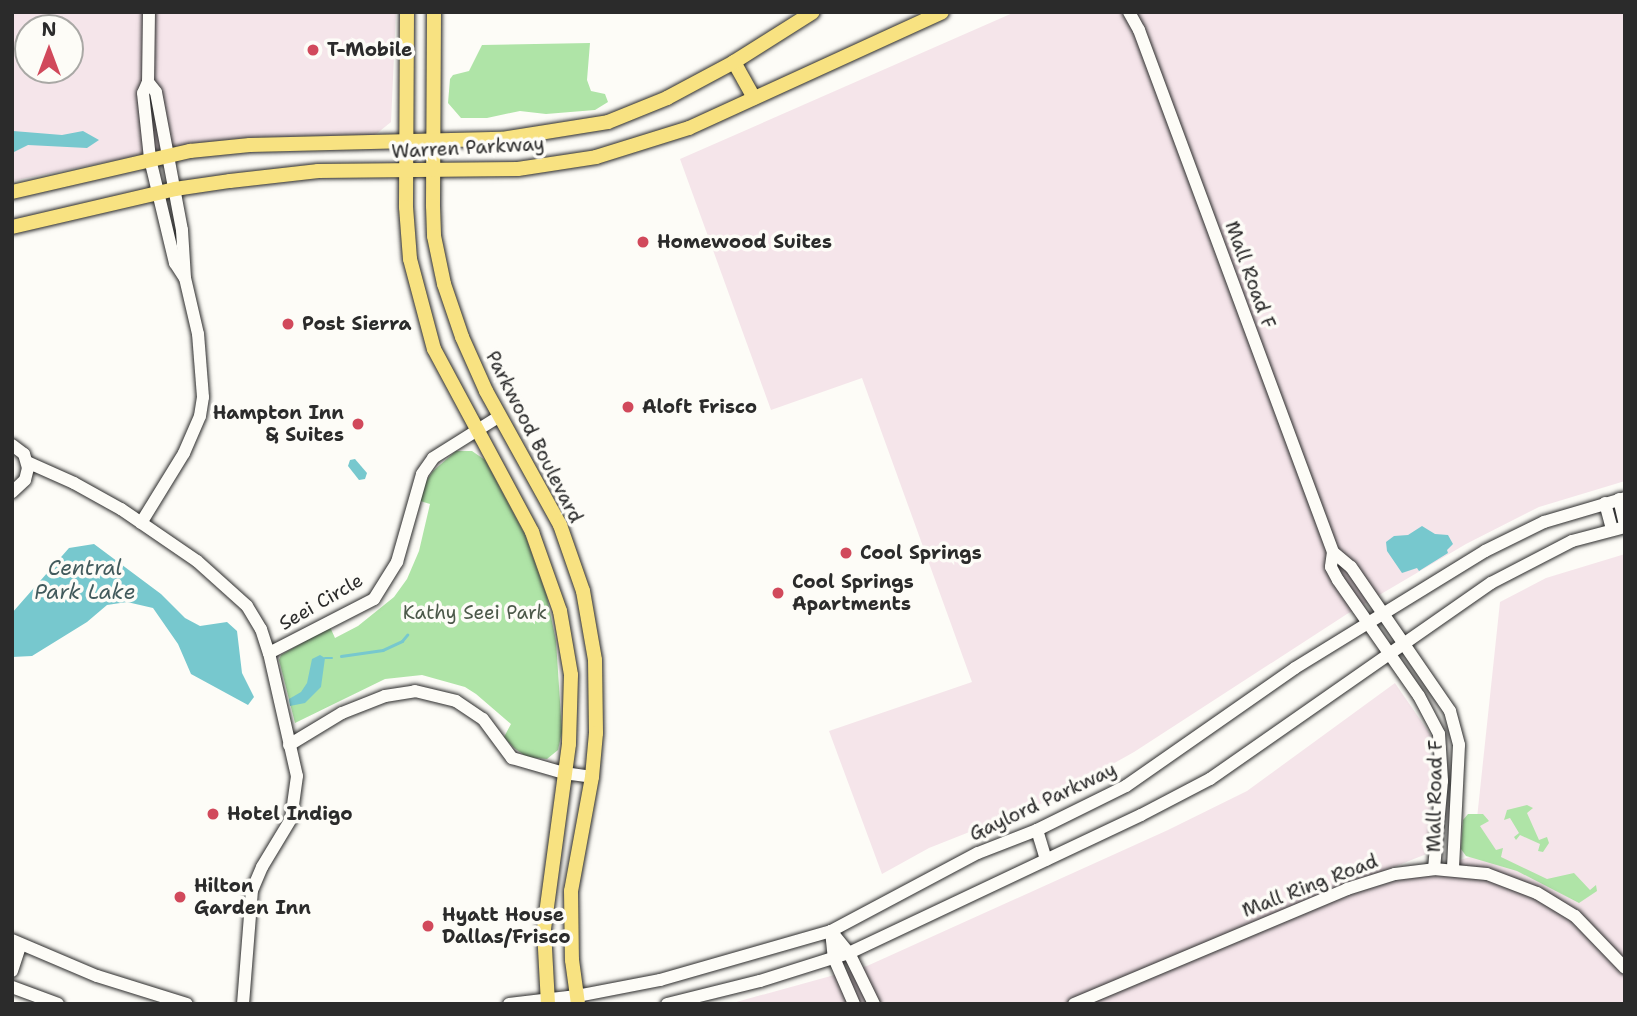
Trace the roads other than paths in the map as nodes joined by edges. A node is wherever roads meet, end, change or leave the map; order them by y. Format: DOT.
graph roads {
  1 [pos="149,12"];
  2 [pos="407,12"];
  3 [pos="434,12"];
  4 [pos="814,12"];
  5 [pos="942,12"];
  6 [pos="1129,12"];
  7 [pos="734,62"];
  8 [pos="148,82"];
  9 [pos="754,98"];
  10 [pos="432,141"];
  11 [pos="405,142"];
  12 [pos="167,156"];
  13 [pos="150,159"];
  14 [pos="405,171"];
  15 [pos="432,171"];
  16 [pos="175,189"];
  17 [pos="12,192"];
  18 [pos="159,193"];
  19 [pos="12,227"];
  20 [pos="185,278"];
  21 [pos="500,416"];
  22 [pos="476,430"];
  23 [pos="12,445"];
  24 [pos="27,462"];
  25 [pos="57,478"];
  26 [pos="25,480"];
  27 [pos="12,492"];
  28 [pos="1622,499"];
  29 [pos="1605,503"];
  30 [pos="141,523"];
  31 [pos="1621,527"];
  32 [pos="1333,552"];
  33 [pos="1381,613"];
  34 [pos="1365,623"];
  35 [pos="1403,643"];
  36 [pos="269,653"];
  37 [pos="1388,654"];
  38 [pos="289,745"];
  39 [pos="564,773"];
  40 [pos="592,777"];
  41 [pos="1440,802"];
  42 [pos="1458,803"];
  43 [pos="1037,831"];
  44 [pos="1046,860"];
  45 [pos="1434,869"];
  46 [pos="1453,869"];
  47 [pos="831,931"];
  48 [pos="17,942"];
  49 [pos="849,953"];
  50 [pos="834,958"];
  51 [pos="1625,968"];
  52 [pos="12,971"];
  53 [pos="12,987"];
  54 [pos="578,1000"];
  55 [pos="548,1002"];
  56 [pos="58,1004"];
  57 [pos="187,1004"];
  58 [pos="243,1004"];
  59 [pos="509,1004"];
  60 [pos="667,1004"];
  61 [pos="853,1004"];
  62 [pos="874,1004"];
  63 [pos="1074,1004"];
  1 -- 8 [label="street"];
  2 -- 11 [label="main road"];
  3 -- 10 [label="main road, Parkwood Boulevard"];
  4 -- 7 [label="main road, Warren Parkway"];
  5 -- 9 [label="main road, Warren Parkway"];
  6 -- 32 [label="street, Mall Road F"];
  7 -- 9 [label="main road"];
  7 -- 10 [label="main road, Warren Parkway"];
  8 -- 12 [label="street"];
  8 -- 13 [label="street"];
  9 -- 15 [label="main road, Warren Parkway"];
  10 -- 11 [label="main road, Warren Parkway"];
  10 -- 15 [label="main road, Parkwood Boulevard"];
  11 -- 12 [label="main road, Warren Parkway"];
  11 -- 14 [label="main road"];
  12 -- 13 [label="main road, Warren Parkway"];
  12 -- 16 [label="street"];
  13 -- 17 [label="main road, Warren Parkway"];
  13 -- 18 [label="street"];
  14 -- 15 [label="main road, Warren Parkway"];
  14 -- 16 [label="main road, Warren Parkway"];
  14 -- 22 [label="main road"];
  15 -- 21 [label="main road, Parkwood Boulevard"];
  16 -- 18 [label="main road, Warren Parkway"];
  16 -- 20 [label="street"];
  18 -- 19 [label="main road, Warren Parkway"];
  18 -- 20 [label="street"];
  20 -- 30 [label="street"];
  21 -- 22 [label="street, Seei Circle"];
  21 -- 40 [label="main road, Parkwood Boulevard"];
  22 -- 36 [label="street, Seei Circle"];
  22 -- 39 [label="main road"];
  23 -- 24 [label="street"];
  24 -- 25 [label="street"];
  24 -- 26 [label="street"];
  25 -- 26 [label="street"];
  25 -- 30 [label="street"];
  26 -- 27 [label="street"];
  28 -- 29 [label="street, Gaylord Parkway"];
  28 -- 31 [label="street"];
  29 -- 31 [label="street"];
  29 -- 33 [label="street, Gaylord Parkway"];
  30 -- 36 [label="street"];
  31 -- 35 [label="street"];
  32 -- 33 [label="street, Mall Road F"];
  32 -- 34 [label="street, Mall Road F"];
  33 -- 34 [label="street, Gaylord Parkway"];
  33 -- 35 [label="street, Mall Road F"];
  34 -- 37 [label="street, Mall Road F"];
  34 -- 43 [label="street, Gaylord Parkway"];
  35 -- 37 [label="street"];
  35 -- 42 [label="street, Mall Road F"];
  36 -- 38 [label="street"];
  37 -- 41 [label="street, Mall Road F"];
  37 -- 44 [label="street"];
  38 -- 39 [label="street"];
  38 -- 58 [label="street"];
  39 -- 40 [label="street"];
  39 -- 55 [label="main road"];
  40 -- 54 [label="main road, Parkwood Boulevard"];
  41 -- 42 [label="street"];
  41 -- 45 [label="street, Mall Road F"];
  42 -- 46 [label="street, Mall Road F"];
  43 -- 44 [label="street"];
  43 -- 47 [label="street, Gaylord Parkway"];
  44 -- 49 [label="street"];
  45 -- 46 [label="street, Mall Ring Road"];
  45 -- 63 [label="street, Mall Ring Road"];
  46 -- 51 [label="street, Mall Ring Road"];
  47 -- 49 [label="street"];
  47 -- 50 [label="street"];
  47 -- 54 [label="street, Gaylord Parkway"];
  48 -- 52 [label="street"];
  48 -- 57 [label="street"];
  49 -- 50 [label="street"];
  49 -- 62 [label="street"];
  50 -- 60 [label="street"];
  50 -- 61 [label="street"];
  53 -- 56 [label="street"];
  54 -- 55 [label="street, Gaylord Parkway"];
  55 -- 59 [label="street, Gaylord Parkway"];
}
